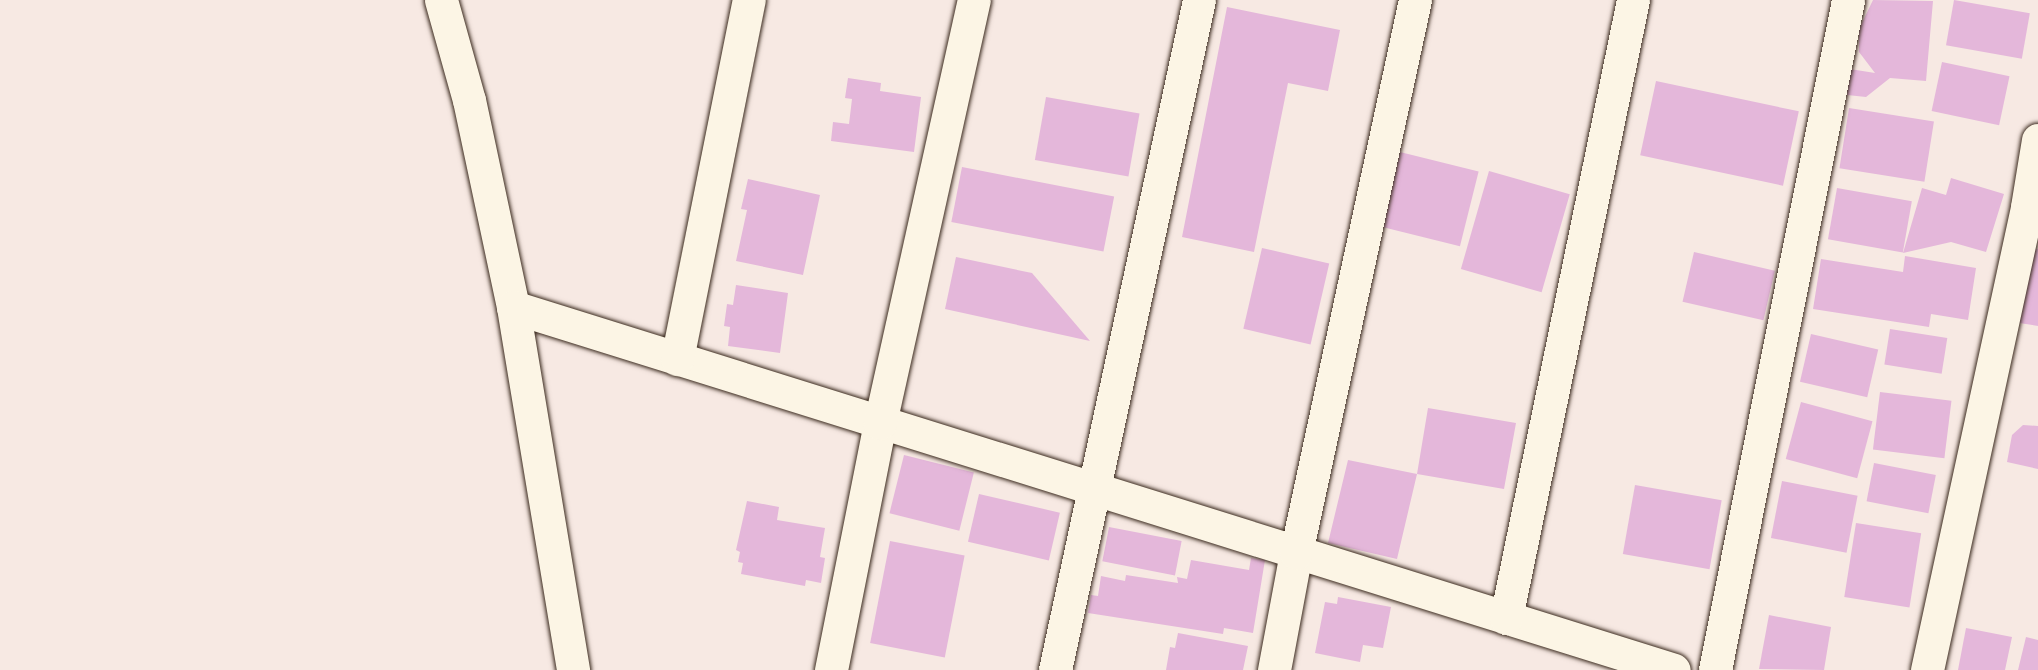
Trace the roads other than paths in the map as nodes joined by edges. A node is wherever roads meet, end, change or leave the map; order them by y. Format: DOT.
graph roads {
  1 [pos="441,0"];
  2 [pos="749,0"];
  3 [pos="974,0"];
  4 [pos="1199,0"];
  5 [pos="1415,0"];
  6 [pos="1633,0"];
  7 [pos="1848,0"];
  8 [pos="2038,140"];
  9 [pos="513,307"];
  10 [pos="678,359"];
  11 [pos="880,423"];
  12 [pos="1093,489"];
  13 [pos="1296,553"];
  14 [pos="1506,618"];
  15 [pos="573,670"];
  16 [pos="831,670"];
  17 [pos="1055,670"];
  18 [pos="1274,670"];
  19 [pos="1674,670"];
  20 [pos="1715,670"];
  21 [pos="1927,670"];
  1 -- 9 [label="street"];
  2 -- 10 [label="street"];
  3 -- 11 [label="street"];
  4 -- 12 [label="street"];
  5 -- 13 [label="street"];
  6 -- 14 [label="street"];
  7 -- 20 [label="street"];
  8 -- 21 [label="street"];
  9 -- 10 [label="street"];
  9 -- 15 [label="street"];
  10 -- 11 [label="street"];
  11 -- 12 [label="street"];
  11 -- 16 [label="street"];
  12 -- 13 [label="street"];
  12 -- 17 [label="street"];
  13 -- 14 [label="street"];
  13 -- 18 [label="street"];
  14 -- 19 [label="street"];
}
